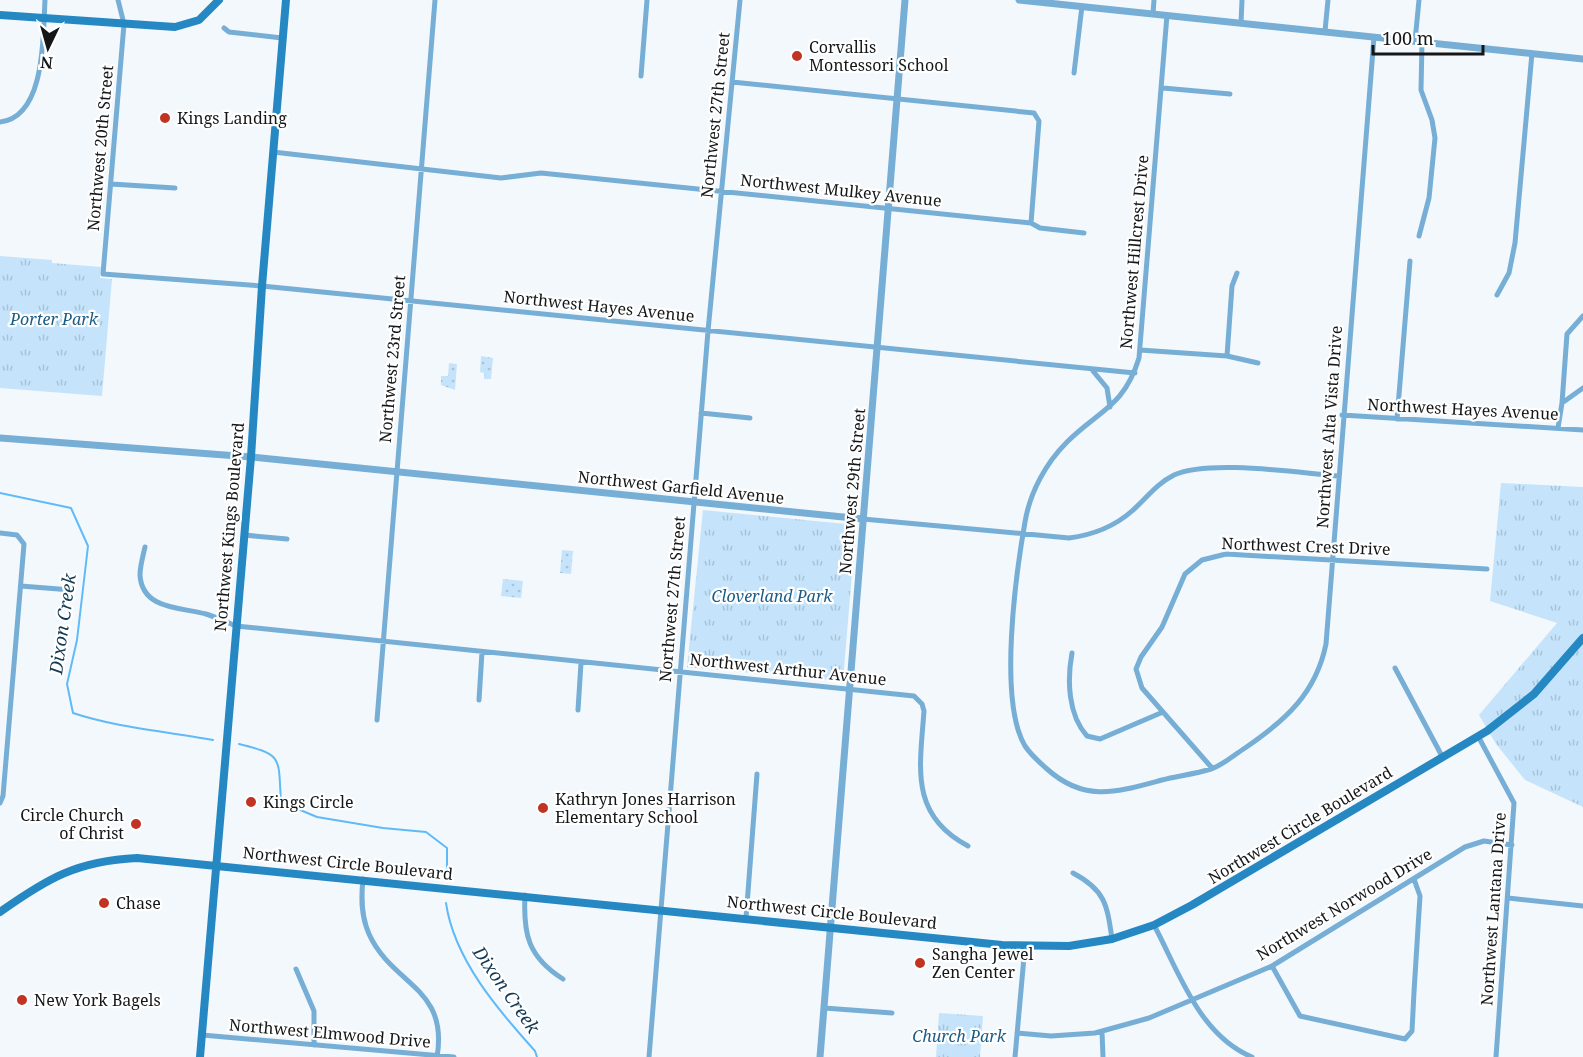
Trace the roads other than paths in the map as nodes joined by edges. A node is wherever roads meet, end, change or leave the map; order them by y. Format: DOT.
graph roads {
  1 [pos="45,0"];
  2 [pos="118,0"];
  3 [pos="219,0"];
  4 [pos="286,0"];
  5 [pos="435,0"];
  6 [pos="648,0"];
  7 [pos="740,0"];
  8 [pos="905,0"];
  9 [pos="1019,0"];
  10 [pos="1154,0"];
  11 [pos="1242,0"];
  12 [pos="1328,0"];
  13 [pos="1419,0"];
  14 [pos="1032,1"];
  15 [pos="1082,6"];
  16 [pos="1153,14"];
  17 [pos="0,15"];
  18 [pos="1167,15"];
  19 [pos="44,18"];
  20 [pos="1240,23"];
  21 [pos="124,24"];
  22 [pos="224,28"];
  23 [pos="1325,31"];
  24 [pos="1374,37"];
  25 [pos="282,38"];
  26 [pos="1419,41"];
  27 [pos="1533,53"];
  28 [pos="1583,58"];
  29 [pos="1074,73"];
  30 [pos="641,76"];
  31 [pos="732,82"];
  32 [pos="1163,88"];
  33 [pos="1230,94"];
  34 [pos="897,99"];
  35 [pos="0,122"];
  36 [pos="273,152"];
  37 [pos="420,169"];
  38 [pos="111,184"];
  39 [pos="175,188"];
  40 [pos="720,191"];
  41 [pos="888,208"];
  42 [pos="1031,223"];
  43 [pos="1084,233"];
  44 [pos="1419,236"];
  45 [pos="1410,261"];
  46 [pos="1237,273"];
  47 [pos="103,274"];
  48 [pos="262,286"];
  49 [pos="1497,295"];
  50 [pos="411,301"];
  51 [pos="1583,316"];
  52 [pos="708,331"];
  53 [pos="877,348"];
  54 [pos="1140,350"];
  55 [pos="1227,356"];
  56 [pos="1258,363"];
  57 [pos="1092,370"];
  58 [pos="1135,373"];
  59 [pos="1583,388"];
  60 [pos="1562,403"];
  61 [pos="1110,408"];
  62 [pos="701,413"];
  63 [pos="1342,415"];
  64 [pos="750,418"];
  65 [pos="1398,419"];
  66 [pos="1558,428"];
  67 [pos="1583,430"];
  68 [pos="0,438"];
  69 [pos="251,457"];
  70 [pos="397,472"];
  71 [pos="1339,476"];
  72 [pos="694,502"];
  73 [pos="863,519"];
  74 [pos="0,533"];
  75 [pos="244,535"];
  76 [pos="1023,535"];
  77 [pos="287,539"];
  78 [pos="145,547"];
  79 [pos="1333,560"];
  80 [pos="1487,569"];
  81 [pos="21,586"];
  82 [pos="71,590"];
  83 [pos="236,626"];
  84 [pos="1583,638"];
  85 [pos="383,642"];
  86 [pos="482,652"];
  87 [pos="1072,653"];
  88 [pos="581,663"];
  89 [pos="1395,668"];
  90 [pos="680,672"];
  91 [pos="849,689"];
  92 [pos="479,700"];
  93 [pos="578,710"];
  94 [pos="1163,712"];
  95 [pos="377,720"];
  96 [pos="1478,736"];
  97 [pos="1443,758"];
  98 [pos="1212,768"];
  99 [pos="757,774"];
  100 [pos="0,803"];
  101 [pos="1512,844"];
  102 [pos="968,846"];
  103 [pos="216,864"];
  104 [pos="1072,873"];
  105 [pos="363,879"];
  106 [pos="1414,879"];
  107 [pos="525,895"];
  108 [pos="1508,898"];
  109 [pos="1583,906"];
  110 [pos="662,909"];
  111 [pos="0,912"];
  112 [pos="746,918"];
  113 [pos="1154,925"];
  114 [pos="830,927"];
  115 [pos="1112,939"];
  116 [pos="1025,946"];
  117 [pos="1272,966"];
  118 [pos="296,969"];
  119 [pos="563,979"];
  120 [pos="1193,999"];
  121 [pos="824,1008"];
  122 [pos="892,1013"];
  123 [pos="1102,1032"];
  124 [pos="1017,1033"];
  125 [pos="202,1035"];
  126 [pos="314,1045"];
  127 [pos="437,1056"];
  128 [pos="200,1057"];
  129 [pos="454,1057"];
  130 [pos="649,1057"];
  131 [pos="820,1057"];
  132 [pos="1015,1057"];
  133 [pos="1103,1057"];
  134 [pos="1252,1057"];
  135 [pos="1496,1057"];
  1 -- 19 [label="street"];
  2 -- 21 [label="street, Northwest 20th Street"];
  3 -- 21 [label="main road"];
  4 -- 25 [label="main road, Northwest Kings Boulevard"];
  5 -- 37 [label="street, Northwest 23rd Street"];
  6 -- 30 [label="street"];
  7 -- 31 [label="street, Northwest 27th Street"];
  8 -- 34 [label="street, Northwest 29th Street"];
  9 -- 14 [label="street"];
  10 -- 16 [label="street"];
  11 -- 20 [label="street"];
  12 -- 23 [label="street"];
  13 -- 26 [label="street"];
  14 -- 15 [label="street"];
  15 -- 16 [label="street"];
  15 -- 29 [label="street"];
  16 -- 18 [label="street"];
  17 -- 19 [label="main road"];
  18 -- 20 [label="street"];
  18 -- 32 [label="street, Northwest Hillcrest Drive"];
  19 -- 21 [label="main road"];
  19 -- 35 [label="street"];
  20 -- 23 [label="street"];
  21 -- 38 [label="street, Northwest 20th Street"];
  22 -- 25 [label="street"];
  23 -- 24 [label="street"];
  24 -- 26 [label="street"];
  24 -- 63 [label="street, Northwest Alta Vista Drive"];
  25 -- 36 [label="main road, Northwest Kings Boulevard"];
  26 -- 27 [label="street"];
  26 -- 44 [label="street"];
  27 -- 28 [label="street"];
  27 -- 49 [label="street"];
  31 -- 34 [label="street"];
  31 -- 40 [label="street, Northwest 27th Street"];
  32 -- 33 [label="street"];
  32 -- 54 [label="street, Northwest Hillcrest Drive"];
  34 -- 41 [label="street, Northwest 29th Street"];
  34 -- 42 [label="street"];
  36 -- 37 [label="street, Northwest Mulkey Avenue"];
  36 -- 48 [label="main road, Northwest Kings Boulevard"];
  37 -- 40 [label="street, Northwest Mulkey Avenue"];
  37 -- 50 [label="street, Northwest 23rd Street"];
  38 -- 39 [label="street"];
  38 -- 47 [label="street, Northwest 20th Street"];
  40 -- 41 [label="street, Northwest Mulkey Avenue"];
  40 -- 52 [label="street, Northwest 27th Street"];
  41 -- 42 [label="street, Northwest Mulkey Avenue"];
  41 -- 53 [label="street, Northwest 29th Street"];
  42 -- 43 [label="street, Northwest Mulkey Avenue"];
  45 -- 65 [label="street"];
  46 -- 55 [label="street"];
  47 -- 48 [label="street, Northwest Hayes Avenue"];
  48 -- 50 [label="street, Northwest Hayes Avenue"];
  48 -- 69 [label="main road, Northwest Kings Boulevard"];
  50 -- 52 [label="street, Northwest Hayes Avenue"];
  50 -- 70 [label="street, Northwest 23rd Street"];
  51 -- 60 [label="street"];
  52 -- 53 [label="street, Northwest Hayes Avenue"];
  52 -- 62 [label="street, Northwest 27th Street"];
  53 -- 57 [label="street, Northwest Hayes Avenue"];
  53 -- 73 [label="street, Northwest 29th Street"];
  54 -- 55 [label="street"];
  54 -- 58 [label="street, Northwest Hillcrest Drive"];
  55 -- 56 [label="street"];
  57 -- 58 [label="street, Northwest Hayes Avenue"];
  57 -- 61 [label="street"];
  58 -- 61 [label="street, Northwest Hillcrest Drive"];
  59 -- 60 [label="street"];
  60 -- 66 [label="street"];
  61 -- 76 [label="street, Northwest Hillcrest Drive"];
  62 -- 64 [label="street"];
  62 -- 72 [label="street, Northwest 27th Street"];
  63 -- 65 [label="street, Northwest Hayes Avenue"];
  63 -- 71 [label="street, Northwest Alta Vista Drive"];
  65 -- 66 [label="street, Northwest Hayes Avenue"];
  66 -- 67 [label="street, Northwest Hayes Avenue"];
  68 -- 69 [label="street, Northwest Garfield Avenue"];
  69 -- 70 [label="street, Northwest Garfield Avenue"];
  69 -- 75 [label="main road, Northwest Kings Boulevard"];
  70 -- 72 [label="street, Northwest Garfield Avenue"];
  70 -- 85 [label="street, Northwest 23rd Street"];
  71 -- 76 [label="street, Northwest Garfield Avenue"];
  71 -- 79 [label="street, Northwest Alta Vista Drive"];
  72 -- 73 [label="street, Northwest Garfield Avenue"];
  72 -- 90 [label="street, Northwest 27th Street"];
  73 -- 76 [label="street, Northwest Garfield Avenue"];
  73 -- 91 [label="street, Northwest 29th Street"];
  74 -- 81 [label="street"];
  75 -- 77 [label="street"];
  75 -- 83 [label="main road, Northwest Kings Boulevard"];
  76 -- 98 [label="street, Northwest Hillcrest Drive"];
  78 -- 83 [label="street, Northwest Arthur Avenue"];
  79 -- 80 [label="street, Northwest Crest Drive"];
  79 -- 94 [label="street, Northwest Crest Drive"];
  79 -- 98 [label="street, Northwest Alta Vista Drive"];
  81 -- 82 [label="street"];
  81 -- 100 [label="street"];
  83 -- 85 [label="street, Northwest Arthur Avenue"];
  83 -- 103 [label="main road, Northwest Kings Boulevard"];
  84 -- 96 [label="main road, Northwest Circle Boulevard"];
  85 -- 86 [label="street, Northwest Arthur Avenue"];
  85 -- 95 [label="street, Northwest 23rd Street"];
  86 -- 88 [label="street, Northwest Arthur Avenue"];
  86 -- 92 [label="street"];
  87 -- 94 [label="street"];
  88 -- 90 [label="street, Northwest Arthur Avenue"];
  88 -- 93 [label="street"];
  89 -- 97 [label="street"];
  90 -- 91 [label="street, Northwest Arthur Avenue"];
  90 -- 110 [label="street, Northwest 27th Street"];
  91 -- 102 [label="street, Northwest Arthur Avenue"];
  91 -- 114 [label="street, Northwest 29th Street"];
  94 -- 98 [label="street, Northwest Crest Drive"];
  96 -- 97 [label="main road, Northwest Circle Boulevard"];
  96 -- 101 [label="street, Northwest Lantana Drive"];
  97 -- 113 [label="main road, Northwest Circle Boulevard"];
  99 -- 112 [label="street"];
  101 -- 106 [label="street, Northwest Norwood Drive"];
  101 -- 108 [label="street, Northwest Lantana Drive"];
  103 -- 105 [label="main road, Northwest Circle Boulevard"];
  103 -- 111 [label="main road, Northwest Circle Boulevard"];
  103 -- 125 [label="main road, Northwest Kings Boulevard"];
  104 -- 115 [label="street"];
  105 -- 107 [label="main road, Northwest Circle Boulevard"];
  105 -- 127 [label="street"];
  106 -- 117 [label="street, Northwest Norwood Drive"];
  106 -- 117 [label="street"];
  107 -- 110 [label="main road, Northwest Circle Boulevard"];
  107 -- 119 [label="street"];
  108 -- 109 [label="street"];
  108 -- 135 [label="street, Northwest Lantana Drive"];
  110 -- 112 [label="main road, Northwest Circle Boulevard"];
  110 -- 130 [label="street, Northwest 27th Street"];
  112 -- 114 [label="main road, Northwest Circle Boulevard"];
  113 -- 115 [label="main road, Northwest Circle Boulevard"];
  113 -- 120 [label="street"];
  114 -- 116 [label="main road, Northwest Circle Boulevard"];
  114 -- 121 [label="street, Northwest 29th Street"];
  115 -- 116 [label="main road, Northwest Circle Boulevard"];
  116 -- 124 [label="street"];
  117 -- 120 [label="street, Northwest Norwood Drive"];
  118 -- 126 [label="street"];
  120 -- 123 [label="street, Northwest Norwood Drive"];
  120 -- 134 [label="street"];
  121 -- 122 [label="street"];
  121 -- 131 [label="street, Northwest 29th Street"];
  123 -- 124 [label="street, Northwest Norwood Drive"];
  123 -- 133 [label="street"];
  124 -- 132 [label="street"];
  125 -- 126 [label="street, Northwest Elmwood Drive"];
  125 -- 128 [label="main road, Northwest Kings Boulevard"];
  126 -- 127 [label="street, Northwest Elmwood Drive"];
  127 -- 129 [label="street, Northwest Elmwood Drive"];
}
